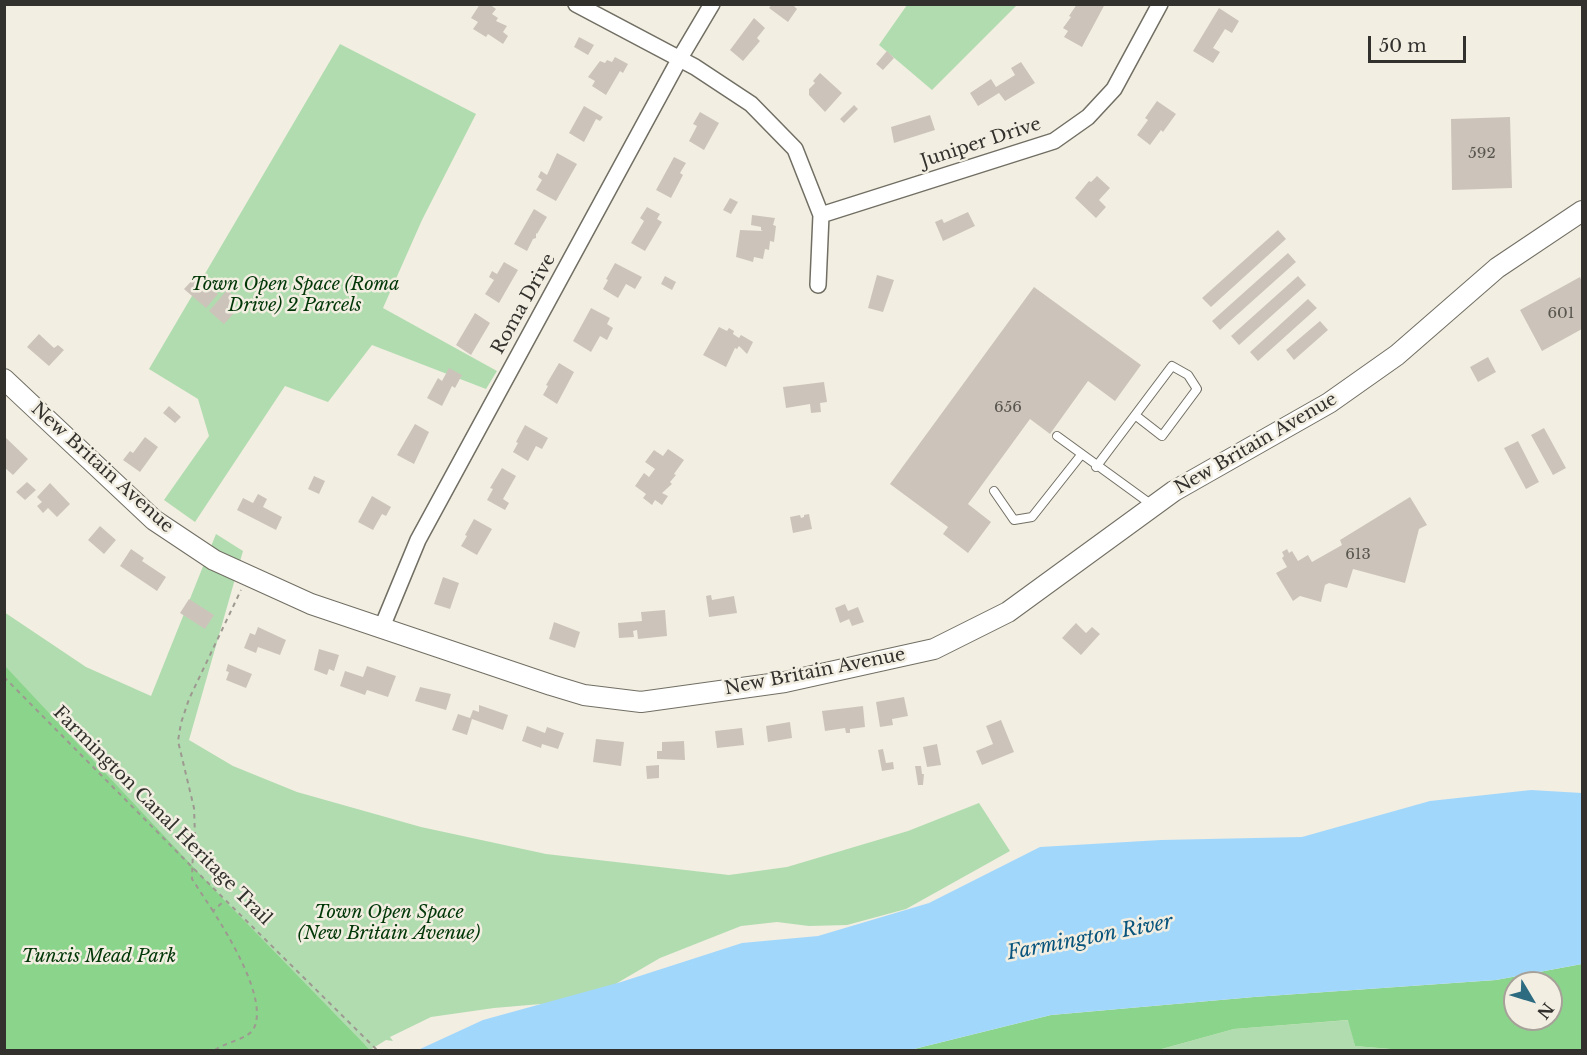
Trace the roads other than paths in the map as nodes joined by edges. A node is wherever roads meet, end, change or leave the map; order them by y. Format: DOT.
graph roads {
  1 [pos="576,4"];
  2 [pos="712,4"];
  3 [pos="1160,4"];
  4 [pos="680,58"];
  5 [pos="1582,211"];
  6 [pos="821,215"];
  7 [pos="818,285"];
  8 [pos="4,379"];
  9 [pos="1135,415"];
  10 [pos="1057,436"];
  11 [pos="1081,455"];
  12 [pos="1096,467"];
  13 [pos="994,490"];
  14 [pos="1153,506"];
  15 [pos="382,627"];
  1 -- 4 [label="street"];
  2 -- 4 [label="street, Roma Drive"];
  3 -- 6 [label="street, Juniper Drive"];
  4 -- 6 [label="street"];
  4 -- 15 [label="street, Roma Drive"];
  5 -- 14 [label="street, New Britain Avenue"];
  6 -- 7 [label="street"];
  8 -- 15 [label="street, New Britain Avenue"];
  9 -- 9 [label="lane"];
  9 -- 12 [label="lane"];
  10 -- 11 [label="lane"];
  11 -- 12 [label="lane"];
  11 -- 13 [label="lane"];
  12 -- 14 [label="lane"];
  14 -- 15 [label="street, New Britain Avenue"];
}
